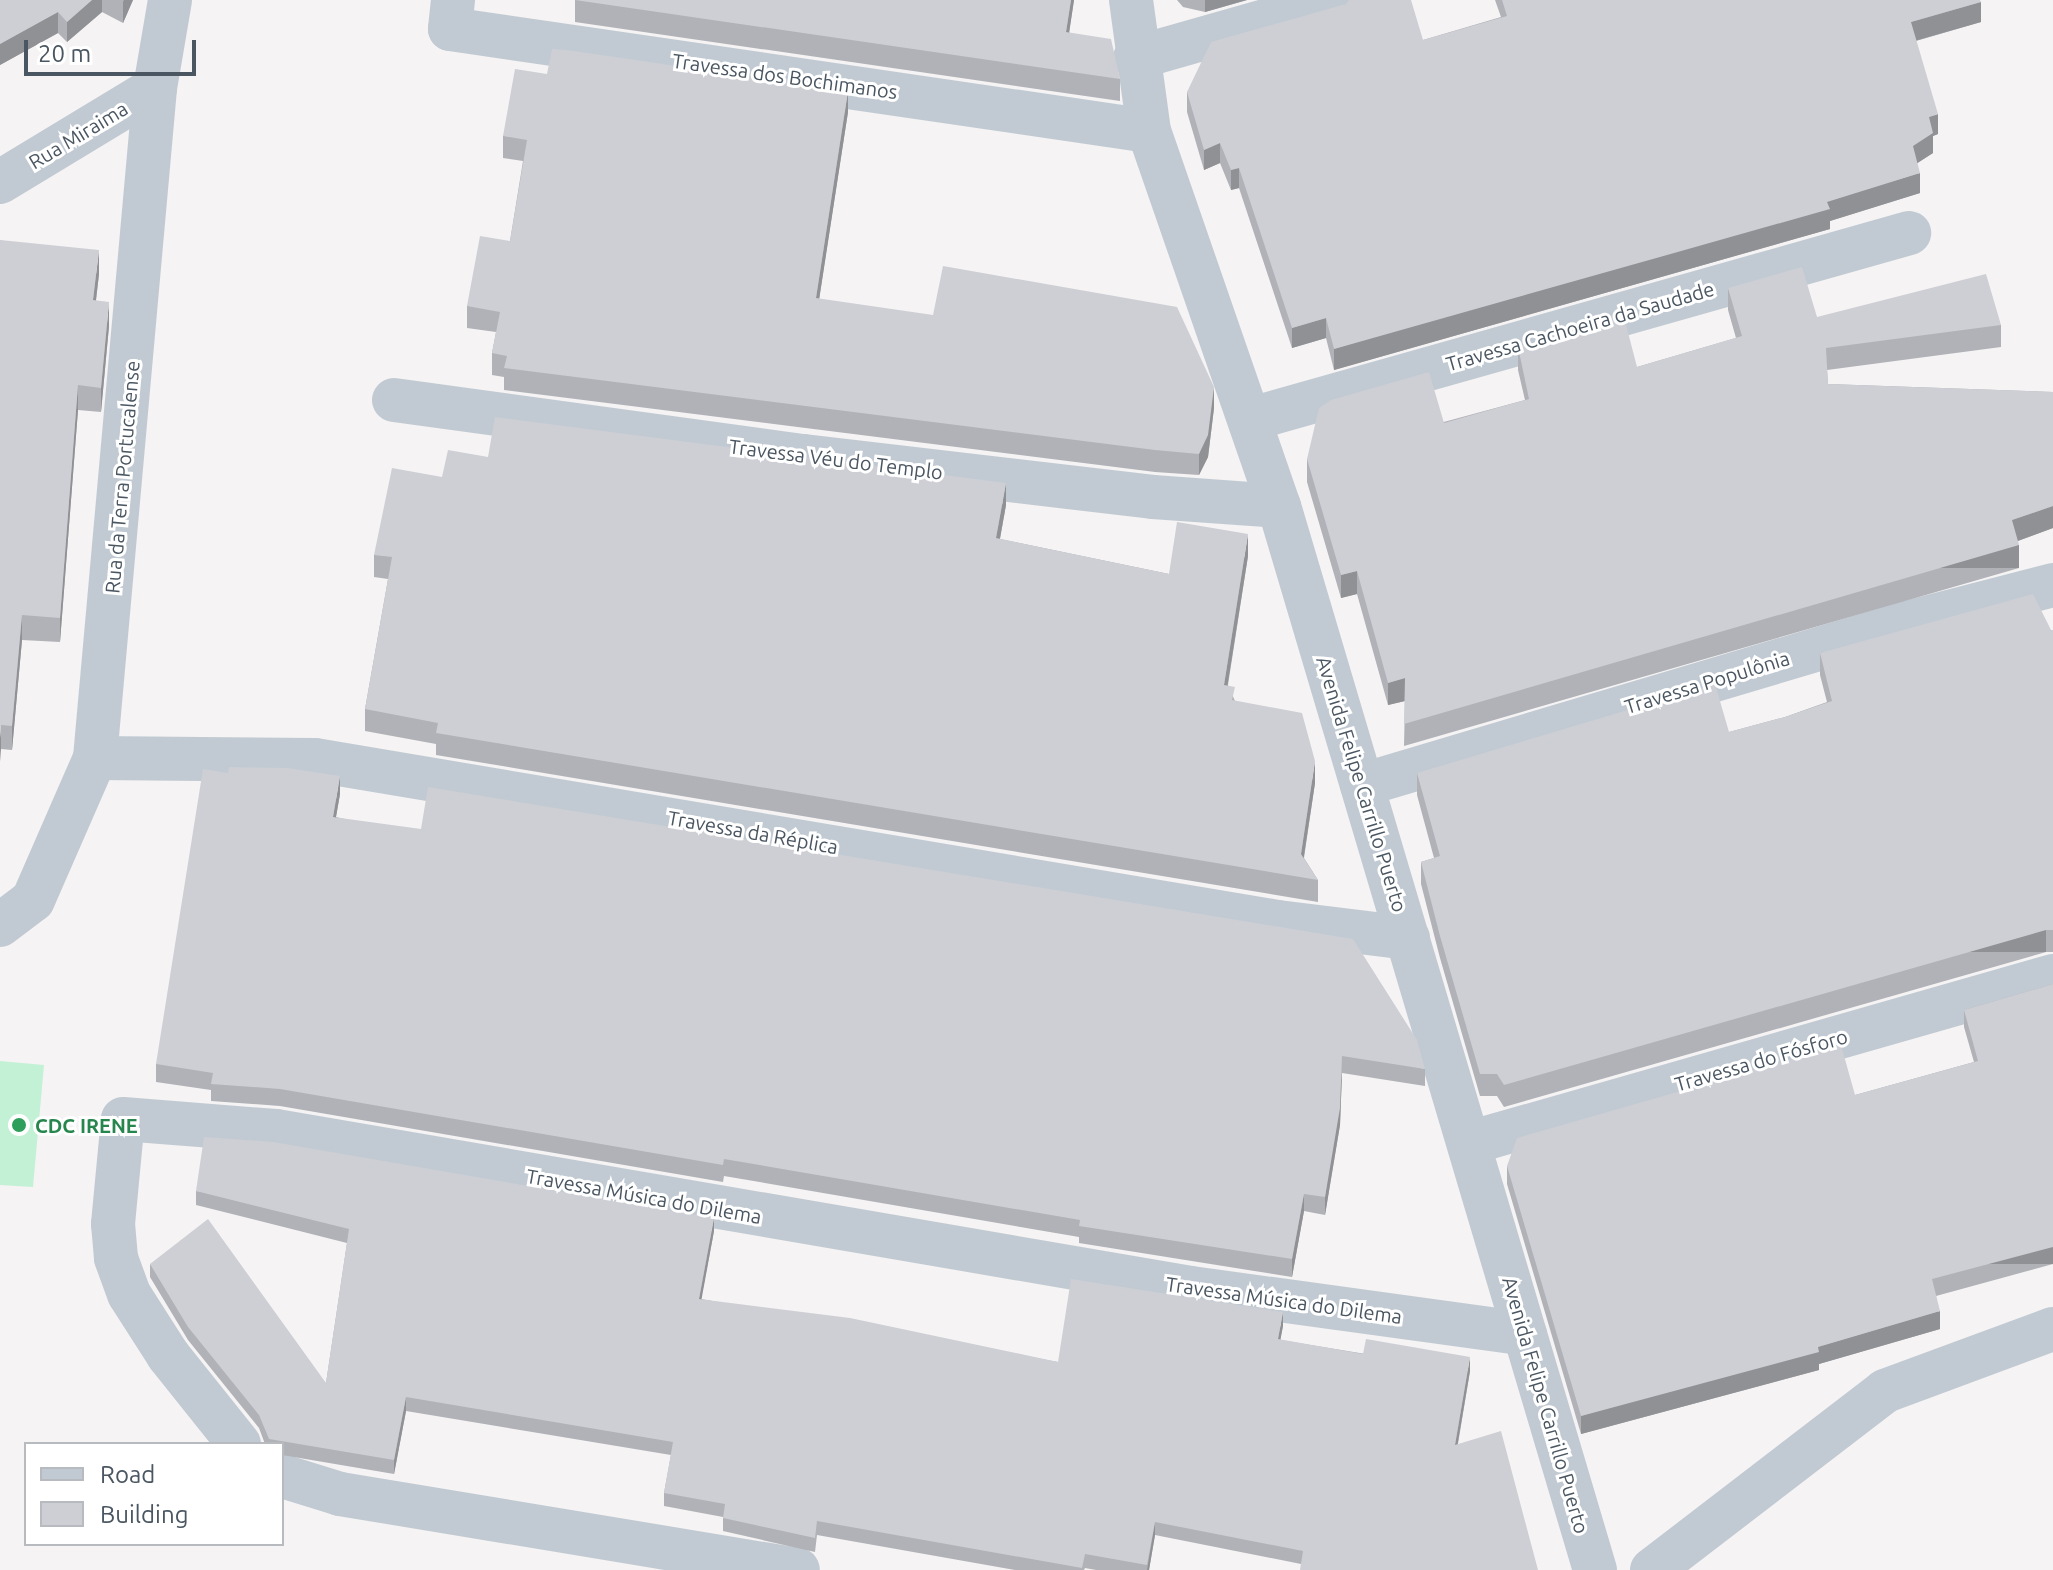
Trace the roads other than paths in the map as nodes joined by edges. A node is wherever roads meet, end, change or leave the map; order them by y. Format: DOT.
graph roads {
  1 [pos="170,0"];
  2 [pos="453,0"];
  3 [pos="1131,0"];
  4 [pos="1338,0"];
  5 [pos="1135,58"];
  6 [pos="155,88"];
  7 [pos="1149,131"];
  8 [pos="0,182"];
  9 [pos="1909,233"];
  10 [pos="394,400"];
  11 [pos="1251,419"];
  12 [pos="1279,506"];
  13 [pos="2053,585"];
  14 [pos="95,758"];
  15 [pos="1362,785"];
  16 [pos="0,925"];
  17 [pos="1408,938"];
  18 [pos="2053,976"];
  19 [pos="1469,1143"];
  20 [pos="2053,1329"];
  21 [pos="1525,1334"];
  22 [pos="237,1442"];
  23 [pos="284,1477"];
  24 [pos="798,1570"];
  25 [pos="1595,1570"];
  26 [pos="1652,1570"];
  1 -- 6 [label="street, Rua da Terra Portucalense"];
  2 -- 7 [label="street, Travessa dos Bochimanos"];
  3 -- 5 [label="street, Avenida Felipe Carrillo Puerto"];
  4 -- 5 [label="street"];
  5 -- 7 [label="street, Avenida Felipe Carrillo Puerto"];
  6 -- 8 [label="street, Rua Miraima"];
  6 -- 14 [label="street, Rua da Terra Portucalense"];
  7 -- 11 [label="street, Avenida Felipe Carrillo Puerto"];
  9 -- 11 [label="street, Travessa Cachoeira da Saudade"];
  10 -- 12 [label="street, Travessa Véu do Templo"];
  11 -- 12 [label="street, Avenida Felipe Carrillo Puerto"];
  12 -- 15 [label="street, Avenida Felipe Carrillo Puerto"];
  13 -- 15 [label="street, Travessa Populônia"];
  14 -- 16 [label="street, Rua da Terra Portucalense"];
  14 -- 17 [label="street, Travessa da Réplica"];
  15 -- 17 [label="street, Avenida Felipe Carrillo Puerto"];
  17 -- 19 [label="street, Avenida Felipe Carrillo Puerto"];
  18 -- 19 [label="street, Travessa do Fósforo"];
  19 -- 21 [label="street, Avenida Felipe Carrillo Puerto"];
  20 -- 26 [label="street"];
  21 -- 22 [label="street, Travessa Música do Dilema"];
  21 -- 25 [label="street, Avenida Felipe Carrillo Puerto"];
  23 -- 24 [label="street"];
}
